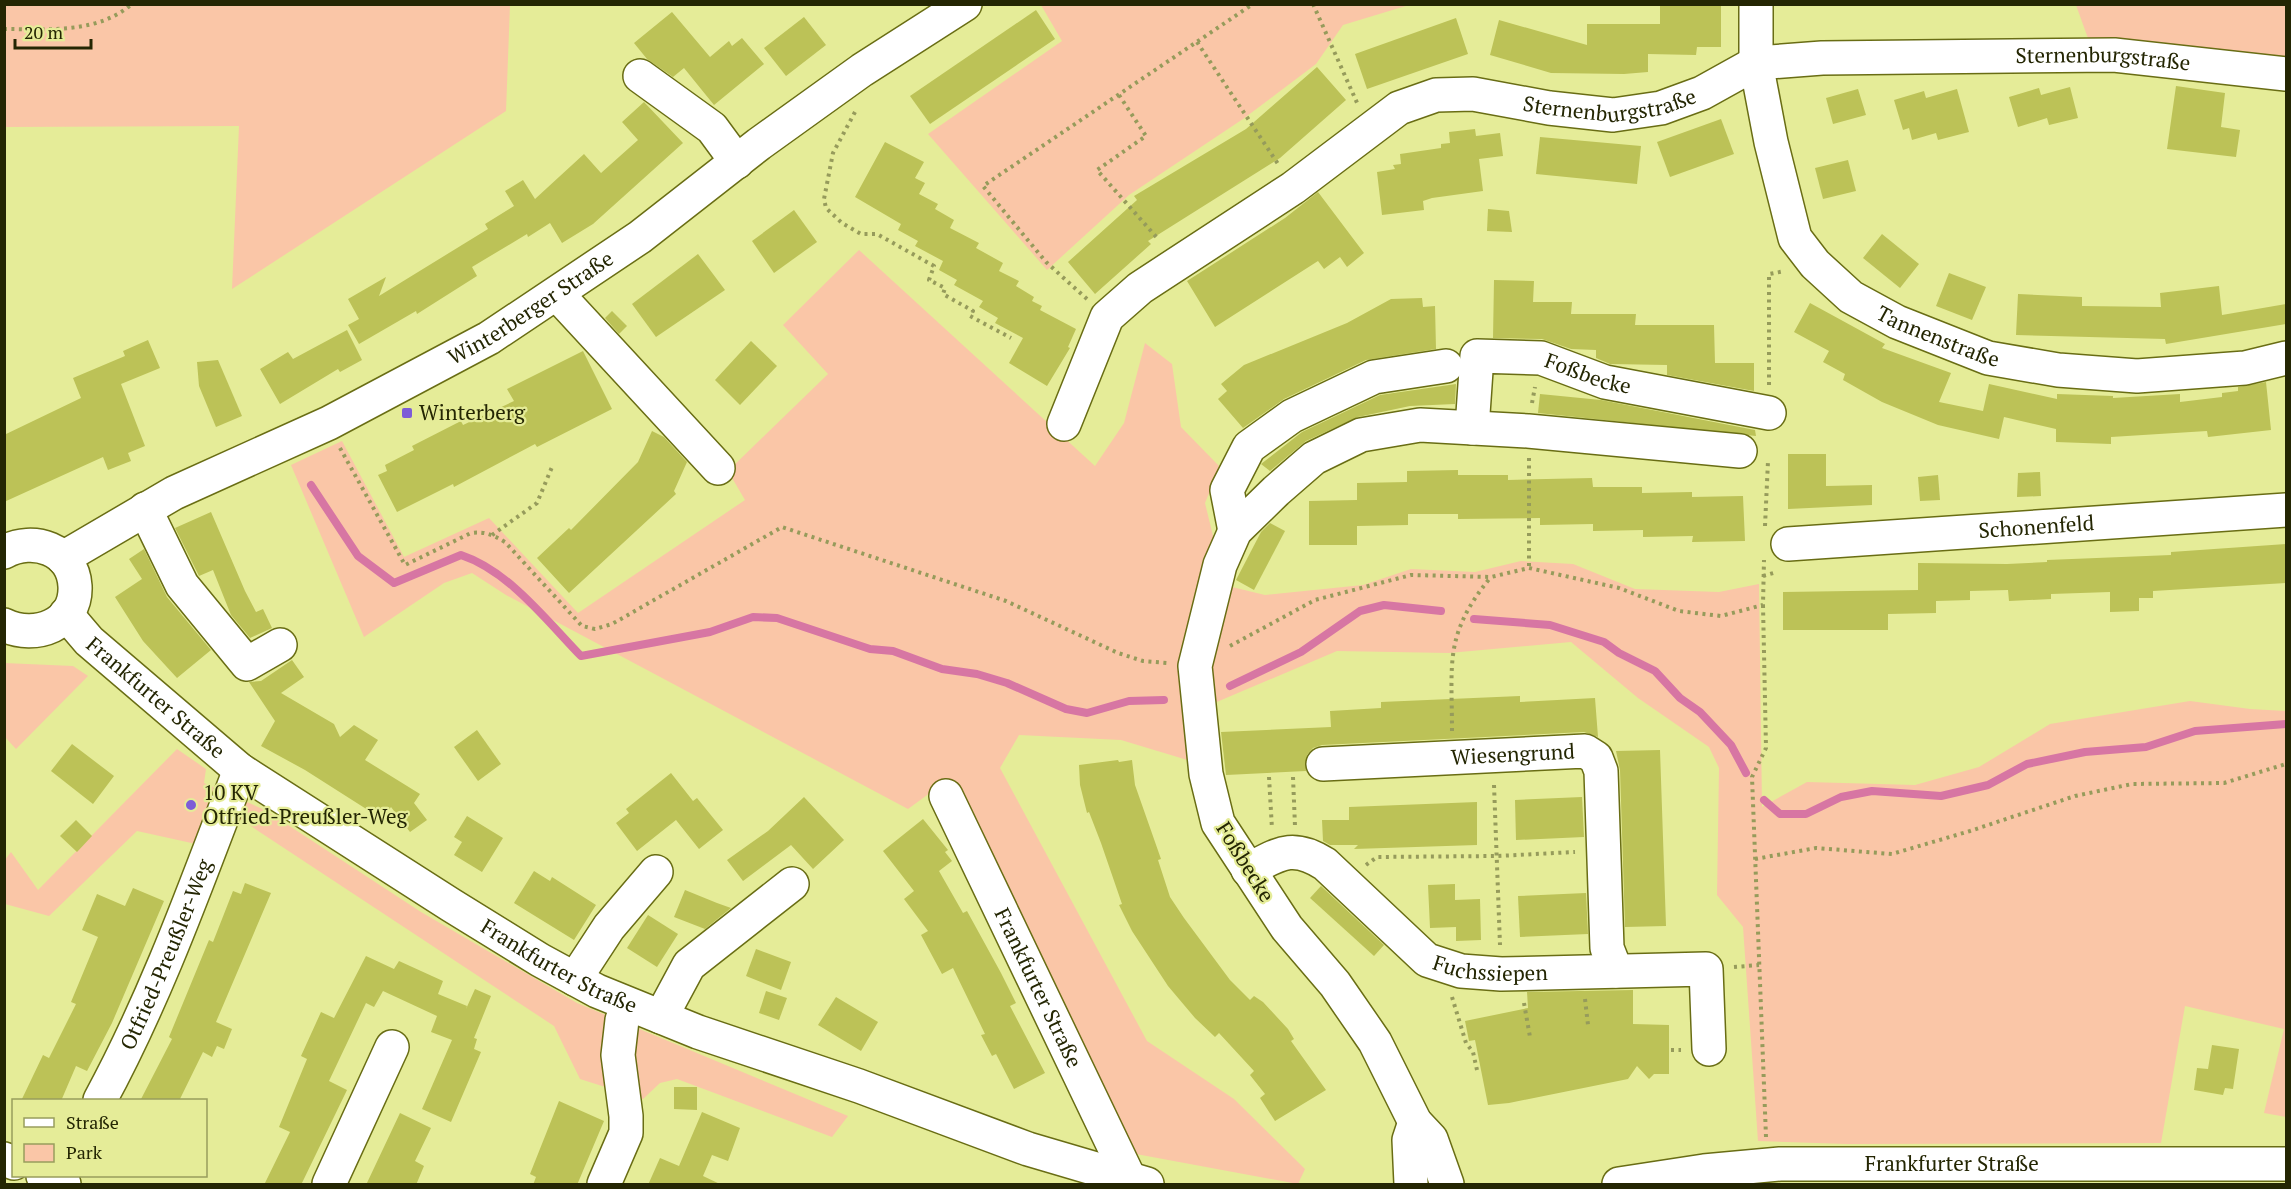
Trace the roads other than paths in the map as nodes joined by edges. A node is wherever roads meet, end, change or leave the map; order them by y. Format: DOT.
graph roads {
  1 [pos="965,4"];
  2 [pos="1756,4"];
  3 [pos="1756,63"];
  4 [pos="2286,74"];
  5 [pos="640,76"];
  6 [pos="737,162"];
  7 [pos="557,294"];
  8 [pos="2286,358"];
  9 [pos="1446,366"];
  10 [pos="1769,413"];
  11 [pos="1064,424"];
  12 [pos="1472,428"];
  13 [pos="1740,451"];
  14 [pos="718,468"];
  15 [pos="145,509"];
  16 [pos="2286,510"];
  17 [pos="1235,531"];
  18 [pos="4,552"];
  19 [pos="1786,556"];
  20 [pos="63,558"];
  21 [pos="66,614"];
  22 [pos="4,625"];
  23 [pos="280,645"];
  24 [pos="240,770"];
  25 [pos="1308,770"];
  26 [pos="946,795"];
  27 [pos="1272,859"];
  28 [pos="656,872"];
  29 [pos="792,884"];
  30 [pos="1616,971"];
  31 [pos="575,978"];
  32 [pos="629,1005"];
  33 [pos="661,1017"];
  34 [pos="392,1047"];
  35 [pos="1709,1049"];
  36 [pos="101,1099"];
  37 [pos="1415,1122"];
  38 [pos="2286,1164"];
  39 [pos="1775,1171"];
  40 [pos="2256,1174"];
  41 [pos="1138,1182"];
  42 [pos="329,1185"];
  43 [pos="604,1185"];
  44 [pos="1411,1185"];
  45 [pos="1447,1185"];
  46 [pos="1619,1185"];
  1 -- 6 [label="street, Winterberger Straße"];
  2 -- 3 [label="street, Tannenstraße"];
  3 -- 4 [label="street, Sternenburgstraße"];
  3 -- 8 [label="street, Tannenstraße"];
  3 -- 11 [label="street, Sternenburgstraße"];
  5 -- 6 [label="street"];
  6 -- 7 [label="street, Winterberger Straße"];
  7 -- 14 [label="street"];
  7 -- 15 [label="street, Winterberger Straße"];
  9 -- 17 [label="street"];
  10 -- 12 [label="street, Foßbecke"];
  12 -- 13 [label="street, Foßbecke"];
  12 -- 17 [label="street, Foßbecke"];
  15 -- 20 [label="street, Winterberger Straße"];
  15 -- 23 [label="street"];
  16 -- 19 [label="street, Schonenfeld"];
  17 -- 27 [label="street, Foßbecke"];
  18 -- 20 [label="street"];
  20 -- 21 [label="street"];
  21 -- 22 [label="street"];
  21 -- 24 [label="street, Frankfurter Straße"];
  24 -- 31 [label="street, Frankfurter Straße"];
  24 -- 36 [label="street, Otfried-Preußler-Weg"];
  25 -- 30 [label="street, Wiesengrund"];
  26 -- 41 [label="street, Frankfurter Straße"];
  27 -- 30 [label="street, Fuchssiepen"];
  27 -- 37 [label="street, Foßbecke"];
  28 -- 31 [label="street"];
  29 -- 33 [label="street"];
  30 -- 35 [label="street, Fuchssiepen"];
  31 -- 32 [label="street, Frankfurter Straße"];
  32 -- 33 [label="street, Frankfurter Straße"];
  32 -- 43 [label="street"];
  33 -- 41 [label="street, Frankfurter Straße"];
  34 -- 42 [label="street"];
  37 -- 44 [label="street"];
  37 -- 45 [label="street, Foßbecke"];
  38 -- 40 [label="street, Frankfurter Straße"];
  39 -- 40 [label="street, Frankfurter Straße"];
  39 -- 46 [label="street, Frankfurter Straße"];
}
